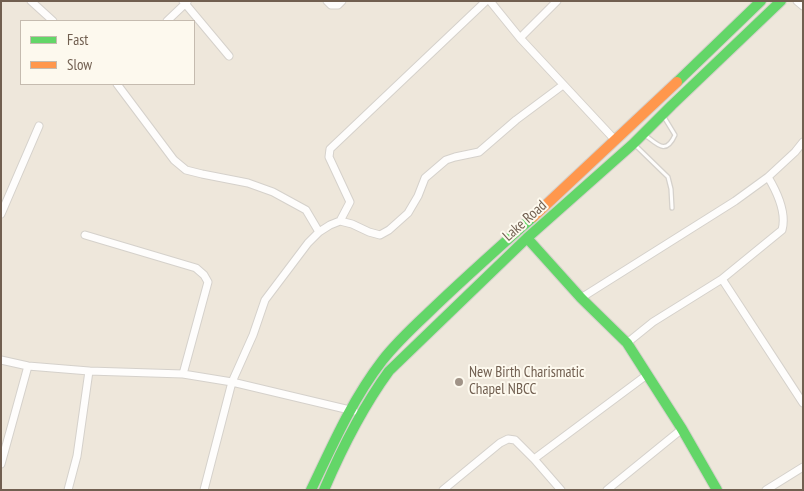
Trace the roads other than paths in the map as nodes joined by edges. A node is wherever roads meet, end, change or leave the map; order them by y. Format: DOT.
graph roads {
  1 [pos="31,1"];
  2 [pos="327,1"];
  3 [pos="342,1"];
  4 [pos="488,1"];
  5 [pos="557,1"];
  6 [pos="761,1"];
  7 [pos="781,1"];
  8 [pos="796,1"];
  9 [pos="185,2"];
  10 [pos="803,6"];
  11 [pos="52,20"];
  12 [pos="168,20"];
  13 [pos="520,38"];
  14 [pos="229,56"];
  15 [pos="118,85"];
  16 [pos="563,85"];
  17 [pos="663,115"];
  18 [pos="39,126"];
  19 [pos="643,134"];
  20 [pos="615,140"];
  21 [pos="803,142"];
  22 [pos="633,144"];
  23 [pos="768,177"];
  24 [pos="672,208"];
  25 [pos="1,214"];
  26 [pos="340,221"];
  27 [pos="319,232"];
  28 [pos="85,235"];
  29 [pos="527,238"];
  30 [pos="722,279"];
  31 [pos="581,298"];
  32 [pos="627,342"];
  33 [pos="1,360"];
  34 [pos="28,366"];
  35 [pos="89,371"];
  36 [pos="183,374"];
  37 [pos="648,374"];
  38 [pos="232,382"];
  39 [pos="803,403"];
  40 [pos="350,410"];
  41 [pos="361,414"];
  42 [pos="682,429"];
  43 [pos="534,459"];
  44 [pos="1,464"];
  45 [pos="803,466"];
  46 [pos="68,490"];
  47 [pos="204,490"];
  48 [pos="311,490"];
  49 [pos="324,490"];
  50 [pos="443,490"];
  51 [pos="561,490"];
  52 [pos="607,490"];
  53 [pos="717,490"];
  54 [pos="766,490"];
  1 -- 11 [label="street"];
  2 -- 3 [label="street"];
  4 -- 13 [label="street"];
  4 -- 26 [label="street"];
  5 -- 13 [label="street"];
  6 -- 20 [label="main road, Lake Road"];
  7 -- 17 [label="main road, Lake Road"];
  8 -- 10 [label="street"];
  9 -- 12 [label="street"];
  9 -- 14 [label="street"];
  13 -- 16 [label="street"];
  15 -- 27 [label="street"];
  16 -- 20 [label="street"];
  16 -- 26 [label="street"];
  17 -- 19 [label="main road, Lake Road"];
  17 -- 19 [label="lane"];
  18 -- 25 [label="street"];
  19 -- 22 [label="main road, Lake Road"];
  20 -- 40 [label="main road, Lake Road"];
  21 -- 23 [label="street"];
  22 -- 24 [label="lane"];
  22 -- 29 [label="main road, Lake Road"];
  23 -- 30 [label="street"];
  23 -- 31 [label="street"];
  26 -- 27 [label="street"];
  27 -- 38 [label="street"];
  28 -- 36 [label="street"];
  29 -- 31 [label="main road"];
  29 -- 41 [label="main road, Lake Road"];
  30 -- 32 [label="street"];
  30 -- 39 [label="street"];
  31 -- 32 [label="main road"];
  32 -- 37 [label="main road"];
  33 -- 34 [label="street"];
  34 -- 35 [label="street"];
  34 -- 44 [label="street"];
  35 -- 36 [label="street"];
  35 -- 46 [label="street"];
  36 -- 38 [label="street"];
  37 -- 42 [label="main road"];
  37 -- 43 [label="street"];
  38 -- 40 [label="street"];
  38 -- 47 [label="street"];
  40 -- 41 [label="street"];
  40 -- 48 [label="main road, Lake Road"];
  41 -- 49 [label="main road, Lake Road"];
  42 -- 52 [label="street"];
  42 -- 53 [label="main road"];
  43 -- 50 [label="street"];
  43 -- 51 [label="street"];
  45 -- 54 [label="street"];
}
